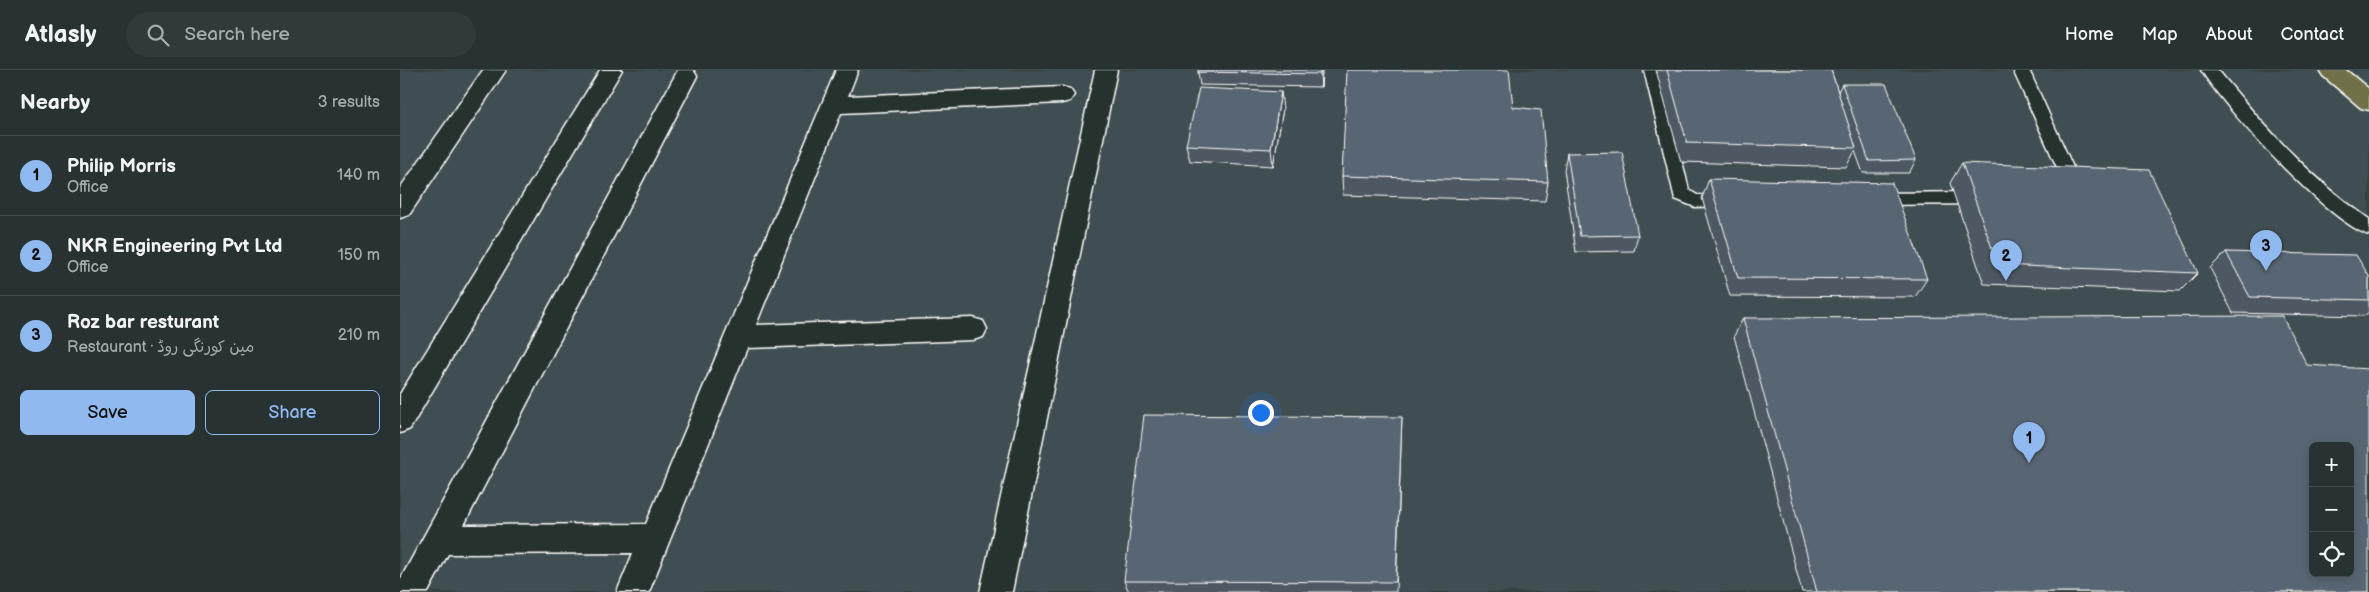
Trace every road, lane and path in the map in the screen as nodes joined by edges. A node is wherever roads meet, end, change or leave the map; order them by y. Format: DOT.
graph roads {
  1 [pos="495,70"];
  2 [pos="611,70"];
  3 [pos="847,70"];
  4 [pos="1652,70"];
  5 [pos="2021,70"];
  6 [pos="2209,70"];
  7 [pos="2331,70"];
  8 [pos="1108,71"];
  9 [pos="686,76"];
  10 [pos="1062,95"];
  11 [pos="2369,102"];
  12 [pos="832,105"];
  13 [pos="2058,197"];
  14 [pos="1999,198"];
  15 [pos="1852,200"];
  16 [pos="1744,201"];
  17 [pos="400,208"];
  18 [pos="2369,228"];
  19 [pos="973,329"];
  20 [pos="738,337"];
  21 [pos="400,420"];
  22 [pos="655,538"];
  23 [pos="440,540"];
  24 [pos="411,592"];
  25 [pos="633,592"];
  26 [pos="996,592"];
  1 -- 17 [label="street"];
  2 -- 21 [label="street"];
  3 -- 12 [label="street"];
  4 -- 16 [label="lane"];
  5 -- 13 [label="lane"];
  6 -- 18 [label="lane"];
  7 -- 11 [label="main road"];
  8 -- 26 [label="street"];
  9 -- 23 [label="street"];
  10 -- 12 [label="street"];
  12 -- 20 [label="street"];
  14 -- 15 [label="lane"];
  19 -- 20 [label="street"];
  20 -- 22 [label="street"];
  22 -- 23 [label="street"];
  22 -- 25 [label="street"];
  23 -- 24 [label="street"];
}
